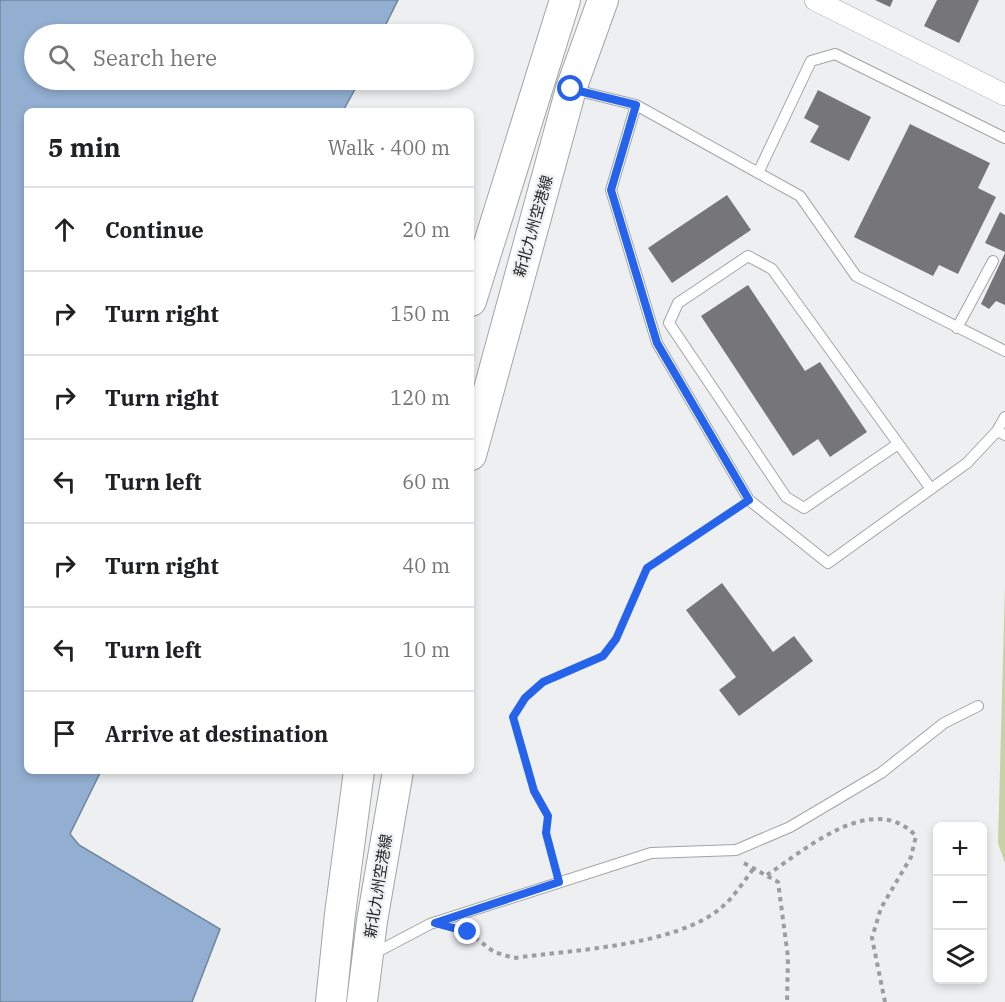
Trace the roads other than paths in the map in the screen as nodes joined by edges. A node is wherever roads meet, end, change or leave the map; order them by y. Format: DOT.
graph roads {
  1 [pos="566,0"];
  2 [pos="603,0"];
  3 [pos="815,0"];
  4 [pos="571,89"];
  5 [pos="1005,95"];
  6 [pos="636,105"];
  7 [pos="1005,138"];
  8 [pos="758,173"];
  9 [pos="993,261"];
  10 [pos="474,291"];
  11 [pos="957,328"];
  12 [pos="1005,351"];
  13 [pos="1005,417"];
  14 [pos="1001,433"];
  15 [pos="474,444"];
  16 [pos="898,444"];
  17 [pos="931,489"];
  18 [pos="978,706"];
  19 [pos="359,774"];
  20 [pos="397,774"];
  21 [pos="367,956"];
  22 [pos="331,1002"];
  23 [pos="362,1002"];
  1 -- 10 [label="main road"];
  2 -- 4 [label="main road, 新北九州空港線"];
  3 -- 5 [label="street"];
  4 -- 6 [label="lane"];
  4 -- 15 [label="main road, 新北九州空港線"];
  6 -- 8 [label="lane"];
  6 -- 17 [label="lane"];
  7 -- 8 [label="lane"];
  8 -- 11 [label="lane"];
  9 -- 11 [label="lane"];
  11 -- 12 [label="lane"];
  13 -- 14 [label="lane"];
  14 -- 17 [label="lane"];
  16 -- 16 [label="lane"];
  16 -- 17 [label="lane"];
  18 -- 21 [label="lane"];
  19 -- 22 [label="main road"];
  20 -- 21 [label="main road, 新北九州空港線"];
  21 -- 23 [label="main road, 新北九州空港線"];
}
